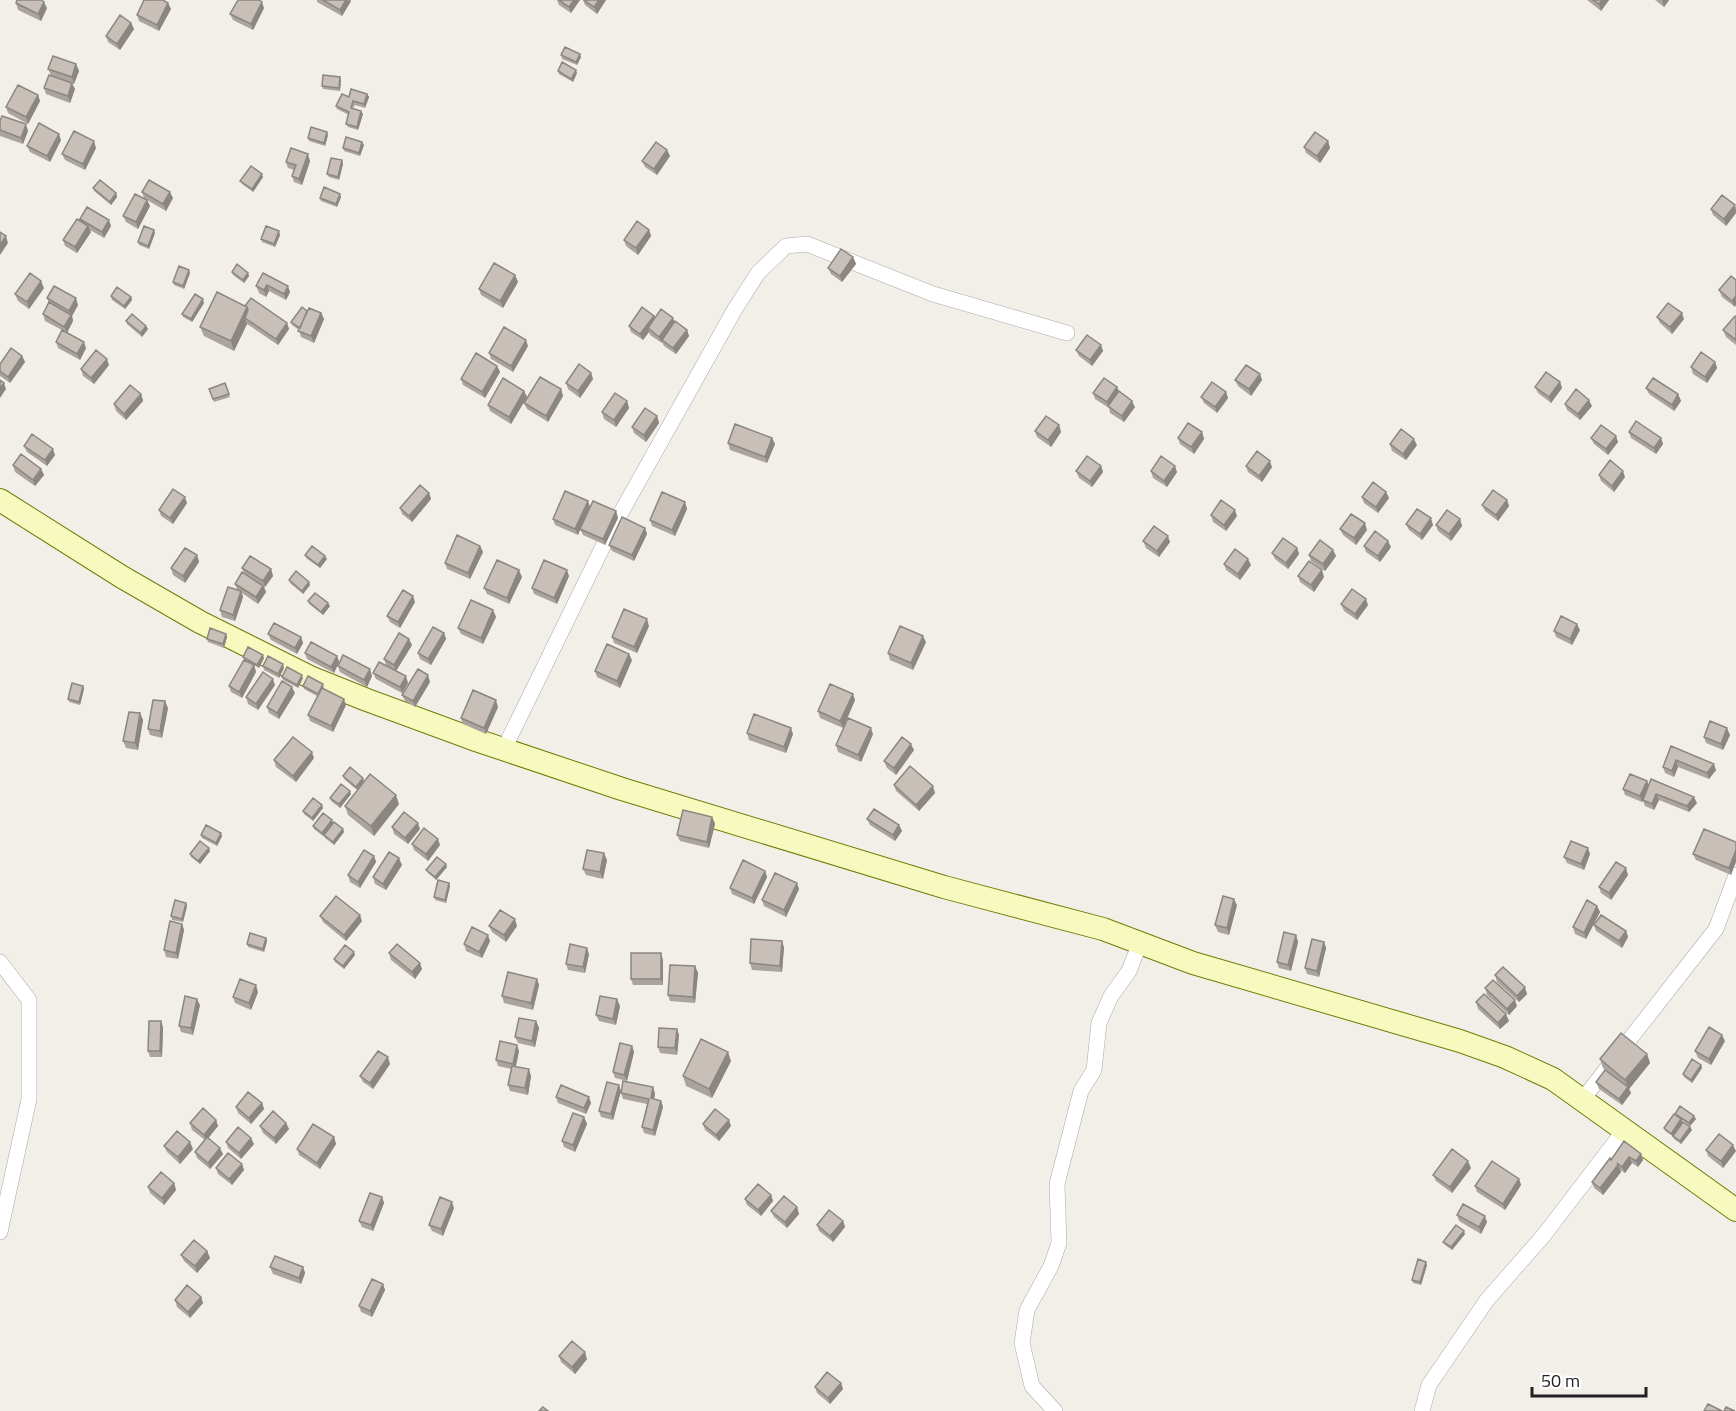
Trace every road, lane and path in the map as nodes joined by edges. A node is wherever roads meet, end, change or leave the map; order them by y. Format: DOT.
graph roads {
  1 [pos="1067,333"];
  2 [pos="0,500"];
  3 [pos="504,749"];
  4 [pos="1736,875"];
  5 [pos="1140,943"];
  6 [pos="0,962"];
  7 [pos="1583,1099"];
  8 [pos="1625,1129"];
  9 [pos="1736,1209"];
  10 [pos="0,1232"];
  11 [pos="1055,1411"];
  12 [pos="1422,1411"];
  1 -- 3 [label="street"];
  2 -- 3 [label="street"];
  3 -- 5 [label="street"];
  4 -- 7 [label="street"];
  5 -- 7 [label="street"];
  5 -- 11 [label="street"];
  6 -- 10 [label="street"];
  7 -- 8 [label="street"];
  8 -- 9 [label="street"];
  8 -- 12 [label="street"];
}
